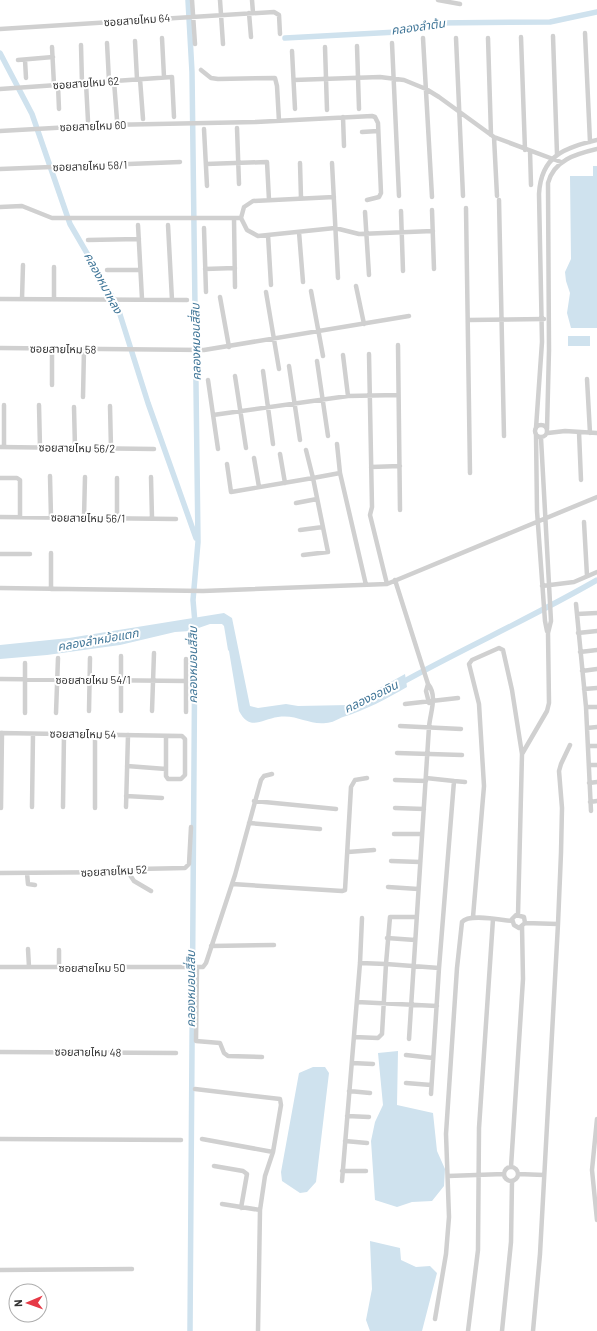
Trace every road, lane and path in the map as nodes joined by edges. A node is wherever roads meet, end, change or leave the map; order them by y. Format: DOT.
graph roads {
  1 [pos="192,0"];
  2 [pos="220,0"];
  3 [pos="252,0"];
  4 [pos="438,0"];
  5 [pos="460,4"];
  6 [pos="251,13"];
  7 [pos="221,15"];
  8 [pos="192,16"];
  9 [pos="0,29"];
  10 [pos="585,33"];
  11 [pos="280,34"];
  12 [pos="553,36"];
  13 [pos="251,37"];
  14 [pos="520,37"];
  15 [pos="162,38"];
  16 [pos="423,38"];
  17 [pos="456,38"];
  18 [pos="488,38"];
  19 [pos="135,41"];
  20 [pos="107,43"];
  21 [pos="392,43"];
  22 [pos="194,44"];
  23 [pos="223,44"];
  24 [pos="81,45"];
  25 [pos="52,46"];
  26 [pos="357,46"];
  27 [pos="325,47"];
  28 [pos="292,51"];
  29 [pos="53,57"];
  30 [pos="18,60"];
  31 [pos="25,60"];
  32 [pos="201,70"];
  33 [pos="164,77"];
  34 [pos="26,78"];
  35 [pos="358,78"];
  36 [pos="394,78"];
  37 [pos="139,79"];
  38 [pos="326,79"];
  39 [pos="294,80"];
  40 [pos="111,81"];
  41 [pos="84,83"];
  42 [pos="56,85"];
  43 [pos="0,89"];
  44 [pos="426,89"];
  45 [pos="59,109"];
  46 [pos="295,109"];
  47 [pos="359,109"];
  48 [pos="327,110"];
  49 [pos="458,111"];
  50 [pos="174,117"];
  51 [pos="343,117"];
  52 [pos="143,119"];
  53 [pos="117,120"];
  54 [pos="88,121"];
  55 [pos="279,121"];
  56 [pos="236,128"];
  57 [pos="204,129"];
  58 [pos="0,131"];
  59 [pos="378,131"];
  60 [pos="362,132"];
  61 [pos="493,136"];
  62 [pos="597,140"];
  63 [pos="590,142"];
  64 [pos="344,146"];
  65 [pos="597,149"];
  66 [pos="528,150"];
  67 [pos="557,154"];
  68 [pos="552,158"];
  69 [pos="180,162"];
  70 [pos="561,162"];
  71 [pos="238,163"];
  72 [pos="300,163"];
  73 [pos="332,163"];
  74 [pos="206,164"];
  75 [pos="0,169"];
  76 [pos="239,184"];
  77 [pos="531,185"];
  78 [pos="207,186"];
  79 [pos="399,196"];
  80 [pos="463,196"];
  81 [pos="334,197"];
  82 [pos="432,197"];
  83 [pos="301,198"];
  84 [pos="269,200"];
  85 [pos="367,200"];
  86 [pos="0,207"];
  87 [pos="466,208"];
  88 [pos="432,210"];
  89 [pos="401,211"];
  90 [pos="365,212"];
  91 [pos="234,218"];
  92 [pos="241,218"];
  93 [pos="138,225"];
  94 [pos="168,226"];
  95 [pos="204,228"];
  96 [pos="335,228"];
  97 [pos="433,231"];
  98 [pos="300,232"];
  99 [pos="401,232"];
  100 [pos="367,234"];
  101 [pos="268,235"];
  102 [pos="139,239"];
  103 [pos="88,240"];
  104 [pos="540,247"];
  105 [pos="548,247"];
  106 [pos="22,265"];
  107 [pos="54,267"];
  108 [pos="235,268"];
  109 [pos="205,269"];
  110 [pos="434,269"];
  111 [pos="107,270"];
  112 [pos="140,270"];
  113 [pos="403,271"];
  114 [pos="369,275"];
  115 [pos="338,278"];
  116 [pos="303,282"];
  117 [pos="270,285"];
  118 [pos="356,286"];
  119 [pos="235,287"];
  120 [pos="310,291"];
  121 [pos="206,292"];
  122 [pos="266,292"];
  123 [pos="220,297"];
  124 [pos="0,299"];
  125 [pos="22,299"];
  126 [pos="54,299"];
  127 [pos="142,299"];
  128 [pos="172,300"];
  129 [pos="187,300"];
  130 [pos="409,316"];
  131 [pos="542,319"];
  132 [pos="549,319"];
  133 [pos="468,320"];
  134 [pos="501,321"];
  135 [pos="364,324"];
  136 [pos="319,332"];
  137 [pos="274,340"];
  138 [pos="398,345"];
  139 [pos="229,347"];
  140 [pos="0,348"];
  141 [pos="52,349"];
  142 [pos="84,349"];
  143 [pos="369,354"];
  144 [pos="343,355"];
  145 [pos="323,356"];
  146 [pos="317,361"];
  147 [pos="289,366"];
  148 [pos="279,369"];
  149 [pos="263,371"];
  150 [pos="235,376"];
  151 [pos="587,379"];
  152 [pos="208,380"];
  153 [pos="52,385"];
  154 [pos="370,395"];
  155 [pos="398,395"];
  156 [pos="348,396"];
  157 [pos="83,397"];
  158 [pos="322,399"];
  159 [pos="295,403"];
  160 [pos="4,405"];
  161 [pos="40,405"];
  162 [pos="110,406"];
  163 [pos="74,407"];
  164 [pos="268,407"];
  165 [pos="240,411"];
  166 [pos="213,415"];
  167 [pos="536,428"];
  168 [pos="547,431"];
  169 [pos="579,432"];
  170 [pos="590,433"];
  171 [pos="597,433"];
  172 [pos="536,434"];
  173 [pos="328,436"];
  174 [pos="504,436"];
  175 [pos="541,438"];
  176 [pos="300,440"];
  177 [pos="273,444"];
  178 [pos="337,444"];
  179 [pos="2,447"];
  180 [pos="40,448"];
  181 [pos="75,448"];
  182 [pos="246,448"];
  183 [pos="111,449"];
  184 [pos="154,449"];
  185 [pos="218,449"];
  186 [pos="306,450"];
  187 [pos="280,454"];
  188 [pos="254,458"];
  189 [pos="227,464"];
  190 [pos="400,466"];
  191 [pos="371,467"];
  192 [pos="340,473"];
  193 [pos="470,473"];
  194 [pos="50,476"];
  195 [pos="151,477"];
  196 [pos="0,478"];
  197 [pos="85,478"];
  198 [pos="117,478"];
  199 [pos="313,478"];
  200 [pos="581,480"];
  201 [pos="285,483"];
  202 [pos="259,487"];
  203 [pos="597,497"];
  204 [pos="317,499"];
  205 [pos="296,503"];
  206 [pos="400,510"];
  207 [pos="0,517"];
  208 [pos="20,517"];
  209 [pos="51,517"];
  210 [pos="545,517"];
  211 [pos="84,518"];
  212 [pos="117,518"];
  213 [pos="152,518"];
  214 [pos="176,519"];
  215 [pos="538,521"];
  216 [pos="584,522"];
  217 [pos="323,527"];
  218 [pos="300,530"];
  219 [pos="52,553"];
  220 [pos="0,554"];
  221 [pos="30,554"];
  222 [pos="303,555"];
  223 [pos="597,572"];
  224 [pos="587,576"];
  225 [pos="395,580"];
  226 [pos="386,584"];
  227 [pos="366,585"];
  228 [pos="542,586"];
  229 [pos="549,586"];
  230 [pos="0,588"];
  231 [pos="51,589"];
  232 [pos="576,604"];
  233 [pos="597,613"];
  234 [pos="576,614"];
  235 [pos="597,632"];
  236 [pos="548,633"];
  237 [pos="578,633"];
  238 [pos="597,650"];
  239 [pos="580,652"];
  240 [pos="154,653"];
  241 [pos="121,656"];
  242 [pos="58,658"];
  243 [pos="90,658"];
  244 [pos="186,659"];
  245 [pos="25,663"];
  246 [pos="597,669"];
  247 [pos="582,671"];
  248 [pos="0,679"];
  249 [pos="25,680"];
  250 [pos="57,680"];
  251 [pos="90,680"];
  252 [pos="121,680"];
  253 [pos="153,681"];
  254 [pos="186,681"];
  255 [pos="428,684"];
  256 [pos="597,688"];
  257 [pos="584,689"];
  258 [pos="458,698"];
  259 [pos="434,700"];
  260 [pos="428,701"];
  261 [pos="404,704"];
  262 [pos="431,707"];
  263 [pos="586,707"];
  264 [pos="597,707"];
  265 [pos="89,711"];
  266 [pos="121,711"];
  267 [pos="152,711"];
  268 [pos="186,712"];
  269 [pos="25,713"];
  270 [pos="56,713"];
  271 [pos="400,726"];
  272 [pos="429,727"];
  273 [pos="597,727"];
  274 [pos="587,728"];
  275 [pos="461,729"];
  276 [pos="1,733"];
  277 [pos="33,734"];
  278 [pos="64,734"];
  279 [pos="96,735"];
  280 [pos="128,735"];
  281 [pos="166,736"];
  282 [pos="570,745"];
  283 [pos="588,746"];
  284 [pos="597,746"];
  285 [pos="397,753"];
  286 [pos="427,754"];
  287 [pos="522,754"];
  288 [pos="462,755"];
  289 [pos="589,765"];
  290 [pos="597,765"];
  291 [pos="127,766"];
  292 [pos="166,768"];
  293 [pos="272,774"];
  294 [pos="367,778"];
  295 [pos="395,780"];
  296 [pos="426,780"];
  297 [pos="454,781"];
  298 [pos="466,782"];
  299 [pos="597,782"];
  300 [pos="590,783"];
  301 [pos="126,796"];
  302 [pos="162,798"];
  303 [pos="254,801"];
  304 [pos="597,801"];
  305 [pos="590,802"];
  306 [pos="63,806"];
  307 [pos="32,807"];
  308 [pos="126,807"];
  309 [pos="1,808"];
  310 [pos="95,808"];
  311 [pos="395,808"];
  312 [pos="336,809"];
  313 [pos="424,810"];
  314 [pos="591,811"];
  315 [pos="248,823"];
  316 [pos="191,827"];
  317 [pos="320,829"];
  318 [pos="394,834"];
  319 [pos="422,834"];
  320 [pos="374,850"];
  321 [pos="348,852"];
  322 [pos="392,861"];
  323 [pos="420,862"];
  324 [pos="128,872"];
  325 [pos="0,873"];
  326 [pos="27,873"];
  327 [pos="232,884"];
  328 [pos="35,885"];
  329 [pos="388,887"];
  330 [pos="418,889"];
  331 [pos="151,891"];
  332 [pos="518,915"];
  333 [pos="416,917"];
  334 [pos="473,917"];
  335 [pos="362,918"];
  336 [pos="493,919"];
  337 [pos="512,921"];
  338 [pos="558,924"];
  339 [pos="524,925"];
  340 [pos="387,938"];
  341 [pos="415,940"];
  342 [pos="274,945"];
  343 [pos="212,946"];
  344 [pos="28,949"];
  345 [pos="59,950"];
  346 [pos="360,964"];
  347 [pos="386,964"];
  348 [pos="413,966"];
  349 [pos="0,967"];
  350 [pos="29,967"];
  351 [pos="59,967"];
  352 [pos="197,968"];
  353 [pos="439,968"];
  354 [pos="357,1002"];
  355 [pos="384,1004"];
  356 [pos="411,1005"];
  357 [pos="436,1006"];
  358 [pos="354,1037"];
  359 [pos="409,1039"];
  360 [pos="0,1052"];
  361 [pos="176,1053"];
  362 [pos="406,1056"];
  363 [pos="262,1057"];
  364 [pos="433,1058"];
  365 [pos="352,1063"];
  366 [pos="373,1064"];
  367 [pos="406,1083"];
  368 [pos="431,1086"];
  369 [pos="195,1089"];
  370 [pos="349,1091"];
  371 [pos="370,1092"];
  372 [pos="431,1094"];
  373 [pos="347,1116"];
  374 [pos="369,1117"];
  375 [pos="597,1119"];
  376 [pos="0,1138"];
  377 [pos="202,1139"];
  378 [pos="181,1140"];
  379 [pos="345,1141"];
  380 [pos="367,1143"];
  381 [pos="273,1152"];
  382 [pos="595,1159"];
  383 [pos="214,1166"];
  384 [pos="511,1167"];
  385 [pos="342,1171"];
  386 [pos="366,1171"];
  387 [pos="504,1174"];
  388 [pos="518,1174"];
  389 [pos="479,1175"];
  390 [pos="544,1175"];
  391 [pos="448,1176"];
  392 [pos="342,1181"];
  393 [pos="512,1181"];
  394 [pos="222,1204"];
  395 [pos="241,1208"];
  396 [pos="260,1210"];
  397 [pos="597,1220"];
  398 [pos="132,1269"];
  399 [pos="0,1270"];
  400 [pos="435,1319"];
  401 [pos="258,1331"];
  402 [pos="468,1331"];
  403 [pos="502,1331"];
  404 [pos="533,1331"];
  1 -- 8 [label="street"];
  2 -- 7 [label="street"];
  3 -- 6 [label="street"];
  4 -- 5 [label="street"];
  6 -- 7 [label="street, ซอยสายไหม 64"];
  6 -- 11 [label="street, ซอยสายไหม 64"];
  6 -- 13 [label="street"];
  7 -- 8 [label="street, ซอยสายไหม 64"];
  7 -- 23 [label="street"];
  8 -- 9 [label="street, ซอยสายไหม 64"];
  8 -- 22 [label="street"];
  10 -- 63 [label="street"];
  12 -- 67 [label="street"];
  14 -- 66 [label="street"];
  15 -- 33 [label="street"];
  16 -- 44 [label="street"];
  17 -- 49 [label="street"];
  18 -- 61 [label="street"];
  19 -- 37 [label="street"];
  20 -- 40 [label="street"];
  21 -- 36 [label="street"];
  24 -- 41 [label="street"];
  25 -- 29 [label="street"];
  26 -- 35 [label="street"];
  27 -- 38 [label="street"];
  28 -- 39 [label="street"];
  29 -- 31 [label="street"];
  29 -- 42 [label="street"];
  30 -- 31 [label="street"];
  31 -- 34 [label="street"];
  32 -- 55 [label="street"];
  33 -- 37 [label="street, ซอยสายไหม 62"];
  33 -- 50 [label="street, ซอยสายไหม 62"];
  35 -- 36 [label="street"];
  35 -- 38 [label="street"];
  35 -- 47 [label="street"];
  36 -- 44 [label="street"];
  36 -- 79 [label="street"];
  37 -- 40 [label="street, ซอยสายไหม 62"];
  37 -- 52 [label="street"];
  38 -- 39 [label="street"];
  38 -- 48 [label="street"];
  39 -- 46 [label="street"];
  40 -- 41 [label="street, ซอยสายไหม 62"];
  40 -- 53 [label="street"];
  41 -- 42 [label="street, ซอยสายไหม 62"];
  41 -- 54 [label="street"];
  42 -- 43 [label="street, ซอยสายไหม 62"];
  42 -- 45 [label="street"];
  44 -- 49 [label="street"];
  44 -- 82 [label="street"];
  49 -- 61 [label="street"];
  49 -- 80 [label="street"];
  51 -- 55 [label="street, ซอยสายไหม 60"];
  51 -- 59 [label="street, ซอยสายไหม 60"];
  51 -- 64 [label="street"];
  55 -- 58 [label="street, ซอยสายไหม 60"];
  56 -- 71 [label="street"];
  57 -- 74 [label="street"];
  59 -- 60 [label="street"];
  59 -- 85 [label="street"];
  61 -- 66 [label="street"];
  61 -- 134 [label="street"];
  62 -- 63 [label="street"];
  63 -- 67 [label="street"];
  65 -- 70 [label="street"];
  66 -- 68 [label="street"];
  66 -- 77 [label="street"];
  67 -- 68 [label="street"];
  68 -- 70 [label="street"];
  68 -- 104 [label="street"];
  69 -- 75 [label="street, ซอยสายไหม 58/1"];
  70 -- 105 [label="street"];
  71 -- 74 [label="street"];
  71 -- 76 [label="street"];
  71 -- 84 [label="street"];
  72 -- 83 [label="street"];
  73 -- 81 [label="street"];
  74 -- 78 [label="street"];
  81 -- 83 [label="street"];
  81 -- 96 [label="street"];
  83 -- 84 [label="street"];
  84 -- 92 [label="street"];
  86 -- 91 [label="street"];
  87 -- 133 [label="street"];
  88 -- 97 [label="street"];
  89 -- 99 [label="street"];
  90 -- 100 [label="street"];
  91 -- 92 [label="street"];
  91 -- 108 [label="street"];
  92 -- 101 [label="street"];
  93 -- 102 [label="street"];
  94 -- 128 [label="street"];
  95 -- 109 [label="street"];
  96 -- 98 [label="street"];
  96 -- 100 [label="street"];
  96 -- 115 [label="street"];
  97 -- 99 [label="street"];
  97 -- 110 [label="street"];
  98 -- 101 [label="street"];
  98 -- 116 [label="street"];
  99 -- 100 [label="street"];
  99 -- 113 [label="street"];
  100 -- 114 [label="street"];
  101 -- 117 [label="street"];
  102 -- 103 [label="street"];
  102 -- 112 [label="street"];
  104 -- 105 [label="street"];
  104 -- 131 [label="street"];
  105 -- 132 [label="street"];
  106 -- 125 [label="street"];
  107 -- 126 [label="street"];
  108 -- 109 [label="street"];
  108 -- 119 [label="street"];
  109 -- 121 [label="street"];
  111 -- 112 [label="street"];
  112 -- 127 [label="street"];
  118 -- 135 [label="street"];
  120 -- 136 [label="street"];
  122 -- 137 [label="street"];
  123 -- 139 [label="street"];
  124 -- 125 [label="street"];
  125 -- 126 [label="street"];
  126 -- 127 [label="street"];
  127 -- 128 [label="street"];
  128 -- 129 [label="street"];
  130 -- 135 [label="street, ซอยสายไหม 58"];
  131 -- 132 [label="street"];
  131 -- 134 [label="street"];
  131 -- 167 [label="street"];
  132 -- 168 [label="street"];
  133 -- 134 [label="street"];
  133 -- 193 [label="street"];
  134 -- 174 [label="street"];
  135 -- 136 [label="street, ซอยสายไหม 58"];
  136 -- 137 [label="street, ซอยสายไหม 58"];
  136 -- 145 [label="street"];
  137 -- 139 [label="street, ซอยสายไหม 58"];
  137 -- 148 [label="street"];
  138 -- 155 [label="street"];
  139 -- 142 [label="street, ซอยสายไหม 58"];
  140 -- 141 [label="street, ซอยสายไหม 58"];
  141 -- 142 [label="street, ซอยสายไหม 58"];
  141 -- 153 [label="street"];
  142 -- 157 [label="street"];
  143 -- 154 [label="street"];
  144 -- 156 [label="street"];
  146 -- 158 [label="street"];
  147 -- 159 [label="street"];
  149 -- 164 [label="street"];
  150 -- 165 [label="street"];
  151 -- 170 [label="street"];
  152 -- 166 [label="street"];
  154 -- 155 [label="street"];
  154 -- 156 [label="street"];
  154 -- 191 [label="street"];
  155 -- 190 [label="street"];
  156 -- 158 [label="street"];
  158 -- 159 [label="street"];
  158 -- 173 [label="street"];
  159 -- 164 [label="street"];
  159 -- 176 [label="street"];
  160 -- 179 [label="street"];
  161 -- 180 [label="street"];
  162 -- 183 [label="street"];
  163 -- 181 [label="street"];
  164 -- 165 [label="street"];
  164 -- 177 [label="street"];
  165 -- 166 [label="street"];
  165 -- 182 [label="street"];
  166 -- 185 [label="street"];
  167 -- 168 [label="street"];
  167 -- 172 [label="street"];
  168 -- 169 [label="street"];
  168 -- 175 [label="street"];
  169 -- 170 [label="street"];
  169 -- 200 [label="street"];
  170 -- 171 [label="street"];
  172 -- 175 [label="street"];
  172 -- 215 [label="street"];
  175 -- 210 [label="street"];
  178 -- 192 [label="street"];
  179 -- 180 [label="street, ซอยสายไหม 56/2"];
  180 -- 181 [label="street, ซอยสายไหม 56/2"];
  181 -- 183 [label="street, ซอยสายไหม 56/2"];
  183 -- 184 [label="street, ซอยสายไหม 56/2"];
  186 -- 199 [label="street"];
  187 -- 201 [label="street"];
  188 -- 202 [label="street"];
  189 -- 202 [label="street"];
  190 -- 191 [label="street"];
  190 -- 206 [label="street"];
  191 -- 226 [label="street"];
  192 -- 199 [label="street"];
  192 -- 227 [label="street"];
  194 -- 209 [label="street"];
  195 -- 213 [label="street"];
  196 -- 208 [label="street"];
  197 -- 211 [label="street"];
  198 -- 212 [label="street"];
  199 -- 201 [label="street"];
  199 -- 204 [label="street"];
  201 -- 202 [label="street"];
  203 -- 210 [label="street"];
  204 -- 205 [label="street"];
  204 -- 217 [label="street"];
  207 -- 208 [label="street, ซอยสายไหม 56/1"];
  208 -- 209 [label="street, ซอยสายไหม 56/1"];
  209 -- 211 [label="street, ซอยสายไหม 56/1"];
  210 -- 215 [label="street"];
  210 -- 229 [label="street"];
  211 -- 212 [label="street, ซอยสายไหม 56/1"];
  212 -- 213 [label="street, ซอยสายไหม 56/1"];
  213 -- 214 [label="street, ซอยสายไหม 56/1"];
  215 -- 225 [label="street"];
  215 -- 228 [label="street"];
  216 -- 224 [label="street"];
  217 -- 218 [label="street"];
  217 -- 222 [label="street"];
  219 -- 231 [label="street"];
  220 -- 221 [label="street"];
  223 -- 224 [label="street"];
  224 -- 229 [label="street"];
  225 -- 226 [label="street"];
  225 -- 255 [label="street"];
  226 -- 227 [label="street"];
  227 -- 231 [label="street"];
  228 -- 229 [label="street"];
  228 -- 236 [label="street"];
  229 -- 236 [label="street"];
  230 -- 231 [label="street"];
  232 -- 234 [label="street"];
  233 -- 234 [label="street"];
  234 -- 237 [label="street"];
  235 -- 237 [label="street"];
  236 -- 287 [label="street"];
  237 -- 239 [label="street"];
  238 -- 239 [label="street"];
  239 -- 247 [label="street"];
  240 -- 253 [label="street"];
  241 -- 252 [label="street"];
  242 -- 250 [label="street"];
  243 -- 251 [label="street"];
  244 -- 254 [label="street"];
  245 -- 249 [label="street"];
  246 -- 247 [label="street"];
  247 -- 257 [label="street"];
  248 -- 249 [label="street, ซอยสายไหม 54/1"];
  249 -- 250 [label="street, ซอยสายไหม 54/1"];
  249 -- 269 [label="street"];
  250 -- 251 [label="street, ซอยสายไหม 54/1"];
  250 -- 270 [label="street"];
  251 -- 252 [label="street, ซอยสายไหม 54/1"];
  251 -- 265 [label="street"];
  252 -- 253 [label="street, ซอยสายไหม 54/1"];
  252 -- 266 [label="street"];
  253 -- 254 [label="street, ซอยสายไหม 54/1"];
  253 -- 267 [label="street"];
  254 -- 268 [label="street"];
  255 -- 259 [label="street"];
  255 -- 260 [label="street"];
  256 -- 257 [label="street"];
  257 -- 263 [label="street"];
  258 -- 259 [label="street"];
  259 -- 260 [label="street"];
  259 -- 262 [label="street"];
  260 -- 261 [label="street"];
  260 -- 262 [label="street"];
  262 -- 272 [label="street"];
  263 -- 264 [label="street"];
  263 -- 274 [label="street"];
  271 -- 272 [label="street"];
  272 -- 275 [label="street"];
  272 -- 286 [label="street"];
  273 -- 274 [label="street"];
  274 -- 283 [label="street"];
  276 -- 277 [label="street, ซอยสายไหม 54"];
  276 -- 309 [label="street"];
  277 -- 278 [label="street, ซอยสายไหม 54"];
  277 -- 307 [label="street"];
  278 -- 279 [label="street, ซอยสายไหม 54"];
  278 -- 306 [label="street"];
  279 -- 280 [label="street, ซอยสายไหม 54"];
  279 -- 310 [label="street"];
  280 -- 281 [label="street, ซอยสายไหม 54"];
  280 -- 291 [label="street"];
  281 -- 292 [label="street"];
  281 -- 292 [label="street, ซอยสายไหม 54"];
  282 -- 338 [label="street"];
  283 -- 284 [label="street"];
  283 -- 289 [label="street"];
  285 -- 286 [label="street"];
  286 -- 288 [label="street"];
  286 -- 296 [label="street"];
  287 -- 332 [label="street"];
  287 -- 334 [label="street"];
  289 -- 290 [label="street"];
  289 -- 300 [label="street"];
  291 -- 292 [label="street"];
  291 -- 301 [label="street"];
  293 -- 303 [label="street"];
  294 -- 321 [label="street"];
  295 -- 296 [label="street"];
  296 -- 297 [label="street"];
  296 -- 313 [label="street"];
  297 -- 298 [label="street"];
  297 -- 353 [label="street"];
  299 -- 300 [label="street"];
  300 -- 305 [label="street"];
  301 -- 302 [label="street"];
  301 -- 308 [label="street"];
  303 -- 312 [label="street"];
  303 -- 315 [label="street"];
  304 -- 305 [label="street"];
  305 -- 314 [label="street"];
  311 -- 313 [label="street"];
  313 -- 319 [label="street"];
  315 -- 317 [label="street"];
  315 -- 327 [label="street"];
  316 -- 324 [label="street, ซอยสายไหม 52"];
  318 -- 319 [label="street"];
  319 -- 323 [label="street"];
  320 -- 321 [label="street"];
  321 -- 327 [label="street"];
  322 -- 323 [label="street"];
  323 -- 330 [label="street"];
  324 -- 326 [label="street, ซอยสายไหม 52"];
  324 -- 331 [label="street"];
  325 -- 326 [label="street, ซอยสายไหม 52"];
  326 -- 328 [label="street"];
  327 -- 343 [label="street"];
  329 -- 330 [label="street"];
  330 -- 333 [label="street"];
  332 -- 337 [label="street"];
  332 -- 339 [label="street"];
  333 -- 340 [label="street"];
  333 -- 341 [label="street"];
  334 -- 336 [label="street"];
  334 -- 391 [label="street"];
  335 -- 346 [label="street"];
  336 -- 337 [label="street"];
  336 -- 389 [label="street"];
  337 -- 339 [label="street"];
  338 -- 339 [label="street"];
  338 -- 390 [label="street"];
  339 -- 384 [label="street"];
  340 -- 341 [label="street"];
  340 -- 347 [label="street"];
  341 -- 348 [label="street"];
  342 -- 343 [label="street"];
  343 -- 352 [label="street"];
  344 -- 350 [label="street"];
  345 -- 351 [label="street"];
  346 -- 347 [label="street"];
  346 -- 354 [label="street"];
  347 -- 348 [label="street"];
  347 -- 355 [label="street"];
  348 -- 353 [label="street"];
  348 -- 356 [label="street"];
  349 -- 350 [label="street, ซอยสายไหม 50"];
  350 -- 351 [label="street, ซอยสายไหม 50"];
  351 -- 352 [label="street, ซอยสายไหม 50"];
  352 -- 363 [label="street"];
  353 -- 357 [label="street"];
  354 -- 355 [label="street"];
  354 -- 358 [label="street"];
  355 -- 356 [label="street"];
  355 -- 358 [label="street"];
  356 -- 357 [label="street"];
  356 -- 359 [label="street"];
  357 -- 364 [label="street"];
  358 -- 365 [label="street"];
  360 -- 361 [label="street, ซอยสายไหม 48"];
  362 -- 364 [label="street"];
  364 -- 368 [label="street"];
  365 -- 366 [label="street"];
  365 -- 370 [label="street"];
  367 -- 368 [label="street"];
  368 -- 372 [label="street"];
  369 -- 381 [label="street"];
  370 -- 371 [label="street"];
  370 -- 373 [label="street"];
  373 -- 374 [label="street"];
  373 -- 379 [label="street"];
  375 -- 382 [label="street"];
  376 -- 378 [label="street"];
  377 -- 381 [label="street"];
  379 -- 380 [label="street"];
  379 -- 385 [label="street"];
  381 -- 396 [label="street"];
  382 -- 397 [label="street"];
  383 -- 395 [label="street"];
  384 -- 387 [label="street"];
  384 -- 388 [label="street"];
  385 -- 386 [label="street"];
  385 -- 392 [label="street"];
  387 -- 389 [label="street"];
  387 -- 393 [label="street"];
  388 -- 390 [label="street"];
  388 -- 393 [label="street"];
  389 -- 391 [label="street"];
  389 -- 402 [label="street"];
  390 -- 404 [label="street"];
  391 -- 400 [label="street"];
  393 -- 403 [label="street"];
  394 -- 395 [label="street"];
  395 -- 396 [label="street"];
  396 -- 401 [label="street"];
  398 -- 399 [label="street"];
}
